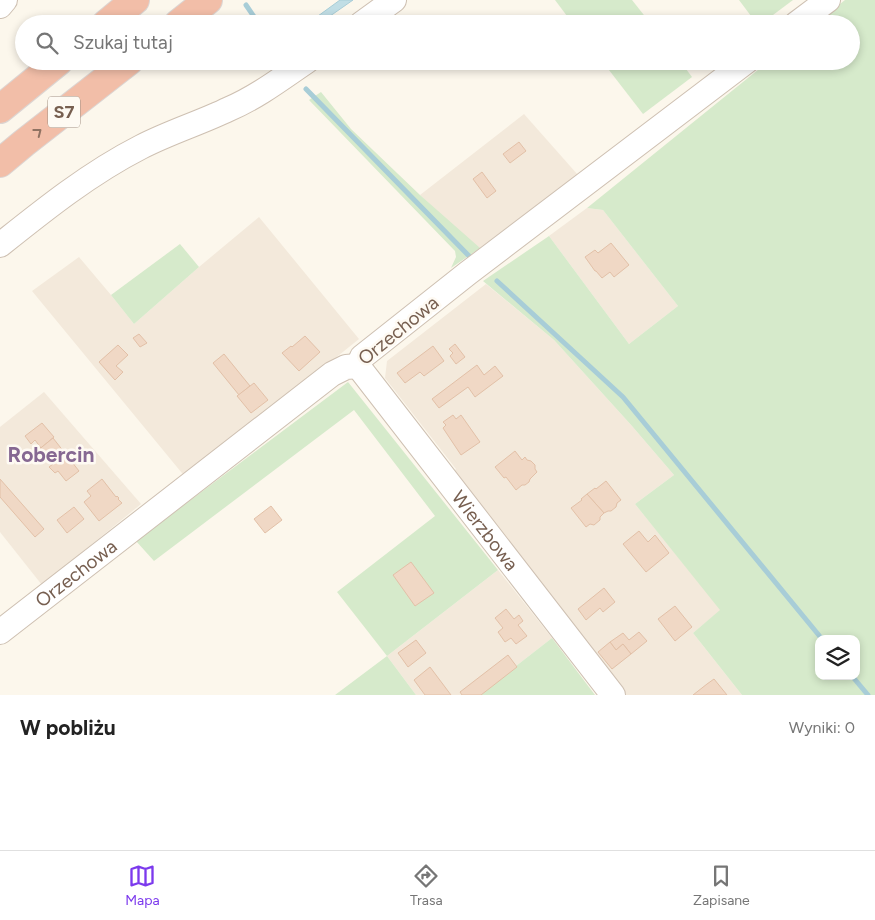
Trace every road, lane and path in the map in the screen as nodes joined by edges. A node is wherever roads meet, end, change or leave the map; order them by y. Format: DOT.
graph roads {
  1 [pos="5,0"];
  2 [pos="135,0"];
  3 [pos="208,0"];
  4 [pos="394,0"];
  5 [pos="828,0"];
  6 [pos="0,6"];
  7 [pos="117,15"];
  8 [pos="189,15"];
  9 [pos="373,15"];
  10 [pos="808,15"];
  11 [pos="48,70"];
  12 [pos="118,70"];
  13 [pos="294,70"];
  14 [pos="735,70"];
  15 [pos="0,109"];
  16 [pos="0,163"];
  17 [pos="0,245"];
  18 [pos="358,366"];
  19 [pos="0,632"];
  20 [pos="613,695"];
  1 -- 6 [label="street"];
  2 -- 7 [label="highway"];
  3 -- 8 [label="highway"];
  4 -- 9 [label="street"];
  5 -- 10 [label="street"];
  11 -- 15 [label="highway, S7"];
  16 -- 12 [label="highway, S7, one-way"];
  13 -- 17 [label="street"];
  14 -- 18 [label="street, Orzechowa"];
  18 -- 19 [label="street, Orzechowa"];
  18 -- 20 [label="street, Wierzbowa"];
}
